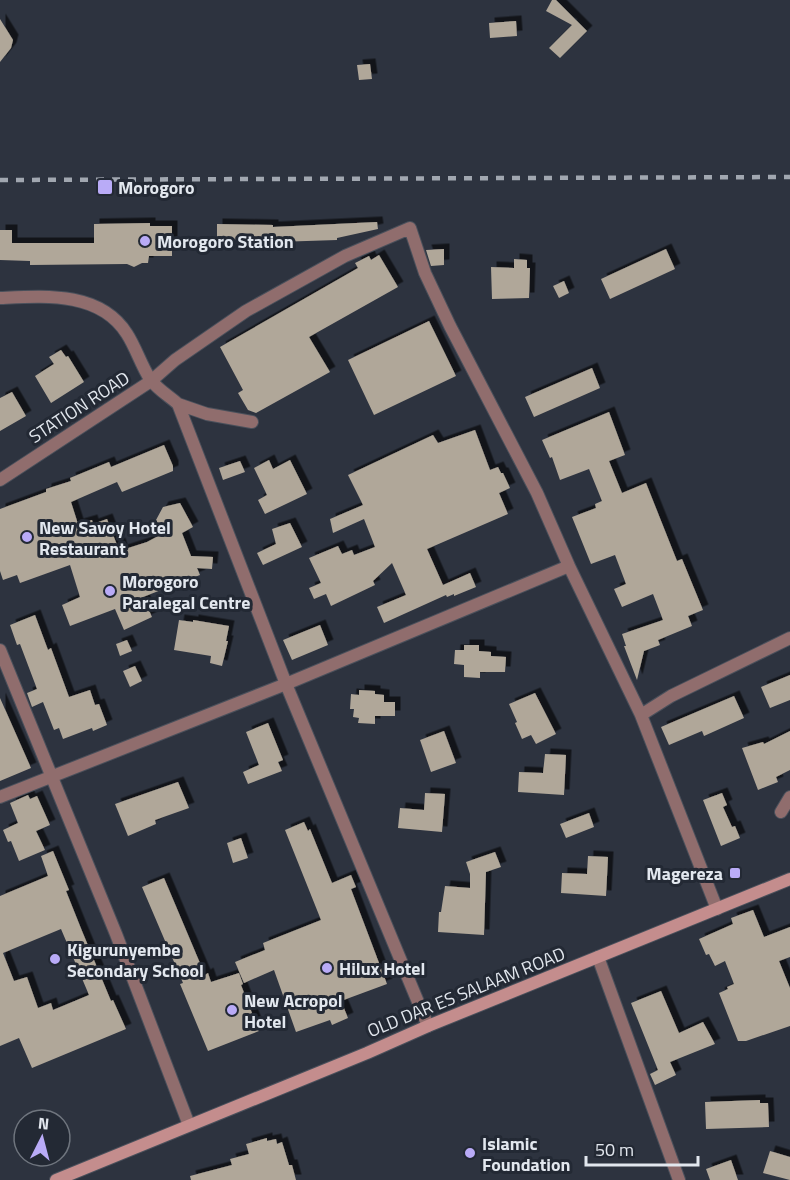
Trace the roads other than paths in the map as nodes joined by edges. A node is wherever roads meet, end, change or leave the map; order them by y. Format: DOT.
graph roads {
  1 [pos="0,298"];
  2 [pos="151,381"];
  3 [pos="178,404"];
  4 [pos="252,422"];
  5 [pos="0,480"];
  6 [pos="569,566"];
  7 [pos="790,638"];
  8 [pos="0,650"];
  9 [pos="286,684"];
  10 [pos="641,715"];
  11 [pos="53,776"];
  12 [pos="0,797"];
  13 [pos="790,797"];
  14 [pos="781,812"];
  15 [pos="790,879"];
  16 [pos="717,909"];
  17 [pos="598,957"];
  18 [pos="428,1026"];
  19 [pos="189,1125"];
  20 [pos="56,1180"];
  21 [pos="679,1180"];
  1 -- 2 [label="street"];
  2 -- 3 [label="street"];
  2 -- 5 [label="street, STATION ROAD"];
  2 -- 6 [label="street, STATION ROAD"];
  3 -- 4 [label="street"];
  3 -- 9 [label="street"];
  6 -- 9 [label="street"];
  6 -- 10 [label="street"];
  7 -- 10 [label="street"];
  8 -- 11 [label="street"];
  9 -- 11 [label="street"];
  9 -- 18 [label="street"];
  10 -- 16 [label="street"];
  11 -- 12 [label="street"];
  11 -- 19 [label="street"];
  13 -- 14 [label="street"];
  15 -- 16 [label="main road, OLD DAR ES SALAAM ROAD"];
  16 -- 17 [label="main road, OLD DAR ES SALAAM ROAD"];
  17 -- 18 [label="main road, OLD DAR ES SALAAM ROAD"];
  17 -- 21 [label="street"];
  18 -- 19 [label="main road, OLD DAR ES SALAAM ROAD"];
  19 -- 20 [label="main road, OLD DAR ES SALAAM ROAD"];
}
